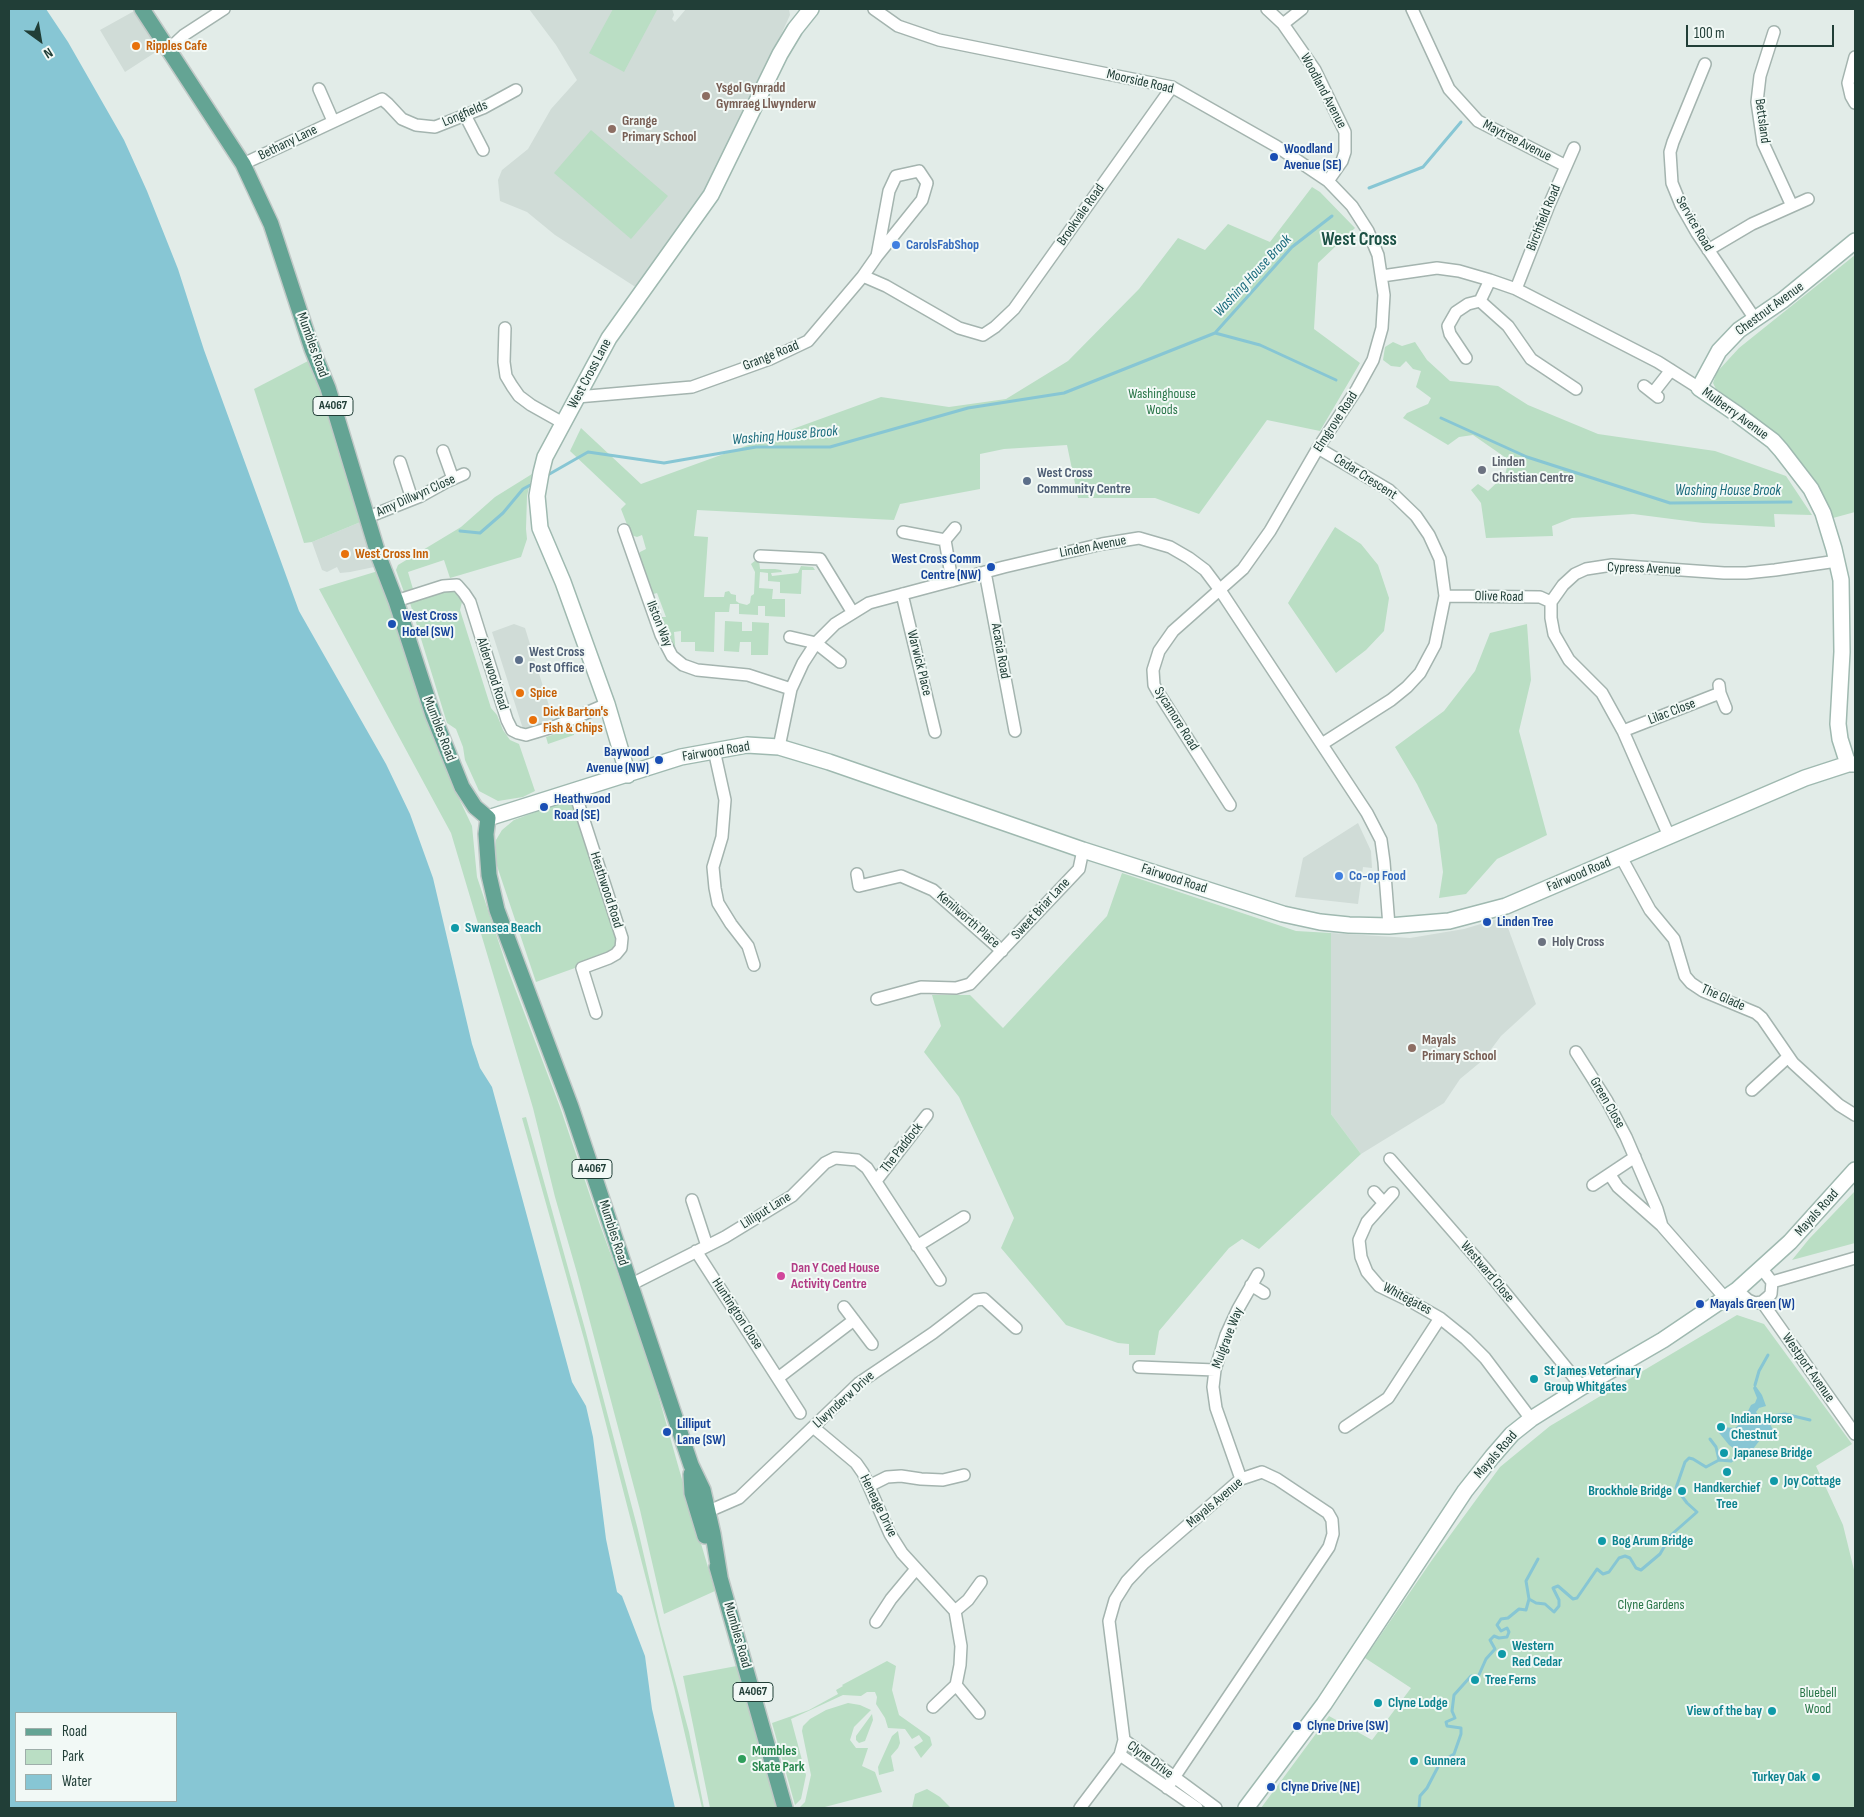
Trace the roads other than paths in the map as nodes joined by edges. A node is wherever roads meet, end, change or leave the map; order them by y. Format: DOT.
graph roads {
  1 [pos="142,9"];
  2 [pos="224,9"];
  3 [pos="811,9"];
  4 [pos="874,9"];
  5 [pos="1267,9"];
  6 [pos="1302,9"];
  7 [pos="1416,9"];
  8 [pos="1283,24"];
  9 [pos="1774,32"];
  10 [pos="169,49"];
  11 [pos="1855,57"];
  12 [pos="1705,64"];
  13 [pos="1172,87"];
  14 [pos="319,89"];
  15 [pos="516,90"];
  16 [pos="1855,103"];
  17 [pos="388,104"];
  18 [pos="465,115"];
  19 [pos="333,121"];
  20 [pos="1574,148"];
  21 [pos="483,150"];
  22 [pos="243,164"];
  23 [pos="1566,166"];
  24 [pos="1328,181"];
  25 [pos="1808,199"];
  26 [pos="1792,206"];
  27 [pos="1368,231"];
  28 [pos="1855,241"];
  29 [pos="1708,250"];
  30 [pos="877,256"];
  31 [pos="863,276"];
  32 [pos="1382,276"];
  33 [pos="1490,280"];
  34 [pos="1516,289"];
  35 [pos="1480,301"];
  36 [pos="1754,318"];
  37 [pos="505,328"];
  38 [pos="1466,358"];
  39 [pos="1670,370"];
  40 [pos="1644,386"];
  41 [pos="1576,389"];
  42 [pos="1705,392"];
  43 [pos="577,397"];
  44 [pos="563,423"];
  45 [pos="1318,448"];
  46 [pos="443,451"];
  47 [pos="400,462"];
  48 [pos="412,499"];
  49 [pos="368,517"];
  50 [pos="955,528"];
  51 [pos="624,530"];
  52 [pos="902,532"];
  53 [pos="945,540"];
  54 [pos="760,556"];
  55 [pos="1837,561"];
  56 [pos="985,572"];
  57 [pos="952,580"];
  58 [pos="1220,590"];
  59 [pos="902,594"];
  60 [pos="1445,596"];
  61 [pos="396,601"];
  62 [pos="1552,602"];
  63 [pos="853,612"];
  64 [pos="790,637"];
  65 [pos="816,643"];
  66 [pos="840,662"];
  67 [pos="791,689"];
  68 [pos="607,704"];
  69 [pos="1726,708"];
  70 [pos="1015,731"];
  71 [pos="1623,731"];
  72 [pos="935,732"];
  73 [pos="1322,744"];
  74 [pos="779,747"];
  75 [pos="714,750"];
  76 [pos="1852,764"];
  77 [pos="628,775"];
  78 [pos="574,790"];
  79 [pos="1230,805"];
  80 [pos="488,818"];
  81 [pos="1669,836"];
  82 [pos="1083,850"];
  83 [pos="1621,857"];
  84 [pos="858,874"];
  85 [pos="1389,926"];
  86 [pos="1002,951"];
  87 [pos="754,965"];
  88 [pos="877,999"];
  89 [pos="596,1013"];
  90 [pos="1576,1052"];
  91 [pos="1788,1057"];
  92 [pos="1752,1090"];
  93 [pos="927,1115"];
  94 [pos="1855,1115"];
  95 [pos="1635,1157"];
  96 [pos="1390,1159"];
  97 [pos="1855,1170"];
  98 [pos="1610,1174"];
  99 [pos="876,1181"];
  100 [pos="1593,1185"];
  101 [pos="1374,1192"];
  102 [pos="1392,1193"];
  103 [pos="692,1200"];
  104 [pos="1383,1202"];
  105 [pos="964,1217"];
  106 [pos="1662,1226"];
  107 [pos="707,1246"];
  108 [pos="918,1246"];
  109 [pos="696,1251"];
  110 [pos="1855,1258"];
  111 [pos="1762,1269"];
  112 [pos="1258,1274"];
  113 [pos="940,1280"];
  114 [pos="1772,1282"];
  115 [pos="630,1285"];
  116 [pos="1251,1285"];
  117 [pos="1264,1293"];
  118 [pos="1732,1295"];
  119 [pos="1762,1302"];
  120 [pos="844,1307"];
  121 [pos="1440,1318"];
  122 [pos="854,1320"];
  123 [pos="1016,1328"];
  124 [pos="872,1344"];
  125 [pos="1139,1367"];
  126 [pos="1215,1370"];
  127 [pos="778,1378"];
  128 [pos="1582,1387"];
  129 [pos="800,1413"];
  130 [pos="1531,1419"];
  131 [pos="813,1427"];
  132 [pos="1345,1427"];
  133 [pos="1855,1434"];
  134 [pos="964,1475"];
  135 [pos="1241,1479"];
  136 [pos="869,1486"];
  137 [pos="703,1514"];
  138 [pos="916,1569"];
  139 [pos="981,1582"];
  140 [pos="955,1611"];
  141 [pos="876,1622"];
  142 [pos="956,1686"];
  143 [pos="933,1706"];
  144 [pos="979,1713"];
  145 [pos="1124,1740"];
  146 [pos="1120,1755"];
  147 [pos="1174,1777"];
  148 [pos="1167,1788"];
  149 [pos="786,1808"];
  150 [pos="1080,1808"];
  151 [pos="1197,1808"];
  152 [pos="1216,1808"];
  153 [pos="1246,1808"];
  1 -- 10 [label="main road, Mumbles Road / A4067"];
  2 -- 10 [label="street"];
  3 -- 43 [label="street, West Cross Lane"];
  4 -- 13 [label="street, Moorside Road"];
  5 -- 8 [label="street, Woodland Avenue"];
  6 -- 8 [label="street"];
  7 -- 23 [label="street, Maytree Avenue"];
  8 -- 24 [label="street, Woodland Avenue"];
  9 -- 26 [label="street, Bettsland"];
  10 -- 22 [label="main road, Mumbles Road / A4067"];
  11 -- 16 [label="street"];
  12 -- 29 [label="street, Service Road"];
  13 -- 24 [label="street, Moorside Road"];
  13 -- 31 [label="street, Brookvale Road"];
  14 -- 19 [label="street, Bethany Lane"];
  15 -- 18 [label="street, Longfields"];
  17 -- 18 [label="street, Longfields"];
  17 -- 19 [label="street, Bethany Lane"];
  18 -- 21 [label="street"];
  19 -- 22 [label="street, Bethany Lane"];
  20 -- 23 [label="street, Birchfield Road"];
  22 -- 49 [label="main road, Mumbles Road / A4067"];
  23 -- 34 [label="street, Birchfield Road"];
  24 -- 27 [label="street, Moorside Road"];
  25 -- 26 [label="street"];
  26 -- 29 [label="street"];
  27 -- 32 [label="street, Elmgrove Road"];
  28 -- 36 [label="street, Chestnut Avenue"];
  29 -- 36 [label="street, Service Road"];
  30 -- 30 [label="street, Grange Road"];
  30 -- 31 [label="street, Grange Road"];
  31 -- 43 [label="street, Grange Road"];
  32 -- 33 [label="street, Mulberry Avenue"];
  32 -- 45 [label="street, Elmgrove Road"];
  33 -- 34 [label="street, Mulberry Avenue"];
  33 -- 35 [label="street"];
  34 -- 39 [label="street, Mulberry Avenue"];
  35 -- 38 [label="street"];
  35 -- 41 [label="street"];
  36 -- 42 [label="street, Chestnut Avenue"];
  37 -- 44 [label="street"];
  39 -- 40 [label="street"];
  39 -- 42 [label="street, Mulberry Avenue"];
  42 -- 55 [label="street, Mulberry Avenue"];
  43 -- 44 [label="street, West Cross Lane"];
  44 -- 68 [label="street, West Cross Lane"];
  45 -- 58 [label="street, Elmgrove Road"];
  45 -- 60 [label="street, Cedar Crescent"];
  46 -- 48 [label="street, Amy Dillwyn Close"];
  47 -- 48 [label="street"];
  48 -- 49 [label="street, Amy Dillwyn Close"];
  49 -- 61 [label="main road, Mumbles Road / A4067"];
  50 -- 53 [label="street"];
  51 -- 67 [label="street, Ilston Way"];
  52 -- 53 [label="street"];
  53 -- 57 [label="street"];
  54 -- 63 [label="street"];
  55 -- 62 [label="street, Cypress Avenue"];
  55 -- 76 [label="street, Mulberry Avenue"];
  56 -- 57 [label="street, Linden Avenue"];
  56 -- 58 [label="street, Linden Avenue"];
  56 -- 70 [label="street, Acacia Road"];
  57 -- 59 [label="street, Linden Avenue"];
  58 -- 73 [label="street, Linden Avenue"];
  58 -- 79 [label="street, Sycamore Road"];
  59 -- 63 [label="street, Linden Avenue"];
  59 -- 72 [label="street, Warwick Place"];
  60 -- 62 [label="street, Olive Road"];
  60 -- 73 [label="street, Cedar Crescent"];
  61 -- 68 [label="street, Alderwood Road"];
  61 -- 80 [label="main road, Mumbles Road / A4067"];
  62 -- 71 [label="street"];
  63 -- 65 [label="street, Linden Avenue"];
  64 -- 65 [label="street"];
  65 -- 66 [label="street"];
  65 -- 67 [label="street, Linden Avenue"];
  67 -- 74 [label="street, Linden Avenue"];
  68 -- 77 [label="street, West Cross Lane"];
  69 -- 71 [label="street, Lilac Close"];
  71 -- 81 [label="street"];
  73 -- 85 [label="street, Linden Avenue"];
  74 -- 75 [label="street, Fairwood Road"];
  74 -- 82 [label="street, Fairwood Road"];
  75 -- 77 [label="street, Fairwood Road"];
  75 -- 87 [label="street"];
  76 -- 81 [label="street, Fairwood Road"];
  77 -- 78 [label="street, Fairwood Road"];
  78 -- 80 [label="street, Fairwood Road"];
  78 -- 89 [label="street, Heathwood Road"];
  80 -- 115 [label="main road, Mumbles Road / A4067"];
  81 -- 83 [label="street, Fairwood Road"];
  82 -- 85 [label="street, Fairwood Road"];
  82 -- 86 [label="street, Sweet Briar Lane"];
  83 -- 85 [label="street, Fairwood Road"];
  83 -- 91 [label="street, The Glade"];
  84 -- 86 [label="street, Kenilworth Place"];
  86 -- 88 [label="street, Sweet Briar Lane"];
  90 -- 95 [label="street, Green Close"];
  91 -- 92 [label="street"];
  91 -- 94 [label="street, The Glade"];
  93 -- 99 [label="street, The Paddock"];
  95 -- 98 [label="street"];
  95 -- 106 [label="street, Green Close"];
  96 -- 128 [label="street, Westward Close"];
  97 -- 111 [label="street, Mayals Road"];
  98 -- 100 [label="street"];
  98 -- 106 [label="street, Green Close"];
  99 -- 107 [label="street, Lilliput Lane"];
  99 -- 108 [label="street, Lilliput Lane"];
  101 -- 104 [label="street"];
  102 -- 104 [label="street, Whitegates"];
  103 -- 107 [label="street"];
  104 -- 121 [label="street, Whitegates"];
  105 -- 108 [label="street"];
  106 -- 118 [label="street, Green Close"];
  107 -- 109 [label="street, Lilliput Lane"];
  108 -- 113 [label="street, Lilliput Lane"];
  109 -- 115 [label="street, Lilliput Lane"];
  109 -- 127 [label="street, Huntington Close"];
  110 -- 114 [label="street"];
  111 -- 114 [label="street"];
  111 -- 118 [label="street, Mayals Road"];
  112 -- 116 [label="street, Mulgrave Way"];
  114 -- 119 [label="street"];
  115 -- 137 [label="main road, Mumbles Road / A4067"];
  116 -- 117 [label="street"];
  116 -- 126 [label="street, Mulgrave Way"];
  118 -- 119 [label="street, Green Close"];
  118 -- 128 [label="street, Mayals Road"];
  119 -- 133 [label="street, Westport Avenue"];
  120 -- 122 [label="street"];
  121 -- 130 [label="street, Whitegates"];
  121 -- 132 [label="street, Whitegates"];
  122 -- 124 [label="street"];
  122 -- 127 [label="street"];
  123 -- 131 [label="street, Llwynderw Drive"];
  125 -- 126 [label="street"];
  126 -- 135 [label="street, Mulgrave Way"];
  127 -- 129 [label="street, Huntington Close"];
  128 -- 130 [label="street, Mayals Road"];
  130 -- 153 [label="street, Mayals Road"];
  131 -- 136 [label="street, Heneage Drive"];
  131 -- 137 [label="street, Llwynderw Drive"];
  134 -- 136 [label="street"];
  135 -- 145 [label="street, Mayals Avenue"];
  135 -- 147 [label="street, Mayals Avenue"];
  136 -- 138 [label="street, Heneage Drive"];
  137 -- 149 [label="main road, Mumbles Road / A4067"];
  138 -- 140 [label="street, Heneage Drive"];
  138 -- 141 [label="street"];
  139 -- 140 [label="street"];
  140 -- 142 [label="street"];
  142 -- 143 [label="street"];
  142 -- 144 [label="street"];
  145 -- 146 [label="street, Clyne Drive"];
  145 -- 147 [label="street, Clyne Drive"];
  146 -- 148 [label="street, Clyne Drive"];
  146 -- 150 [label="street"];
  147 -- 148 [label="street, Mayals Avenue"];
  147 -- 152 [label="street, Clyne Drive"];
  148 -- 151 [label="street, Clyne Drive"];
}
